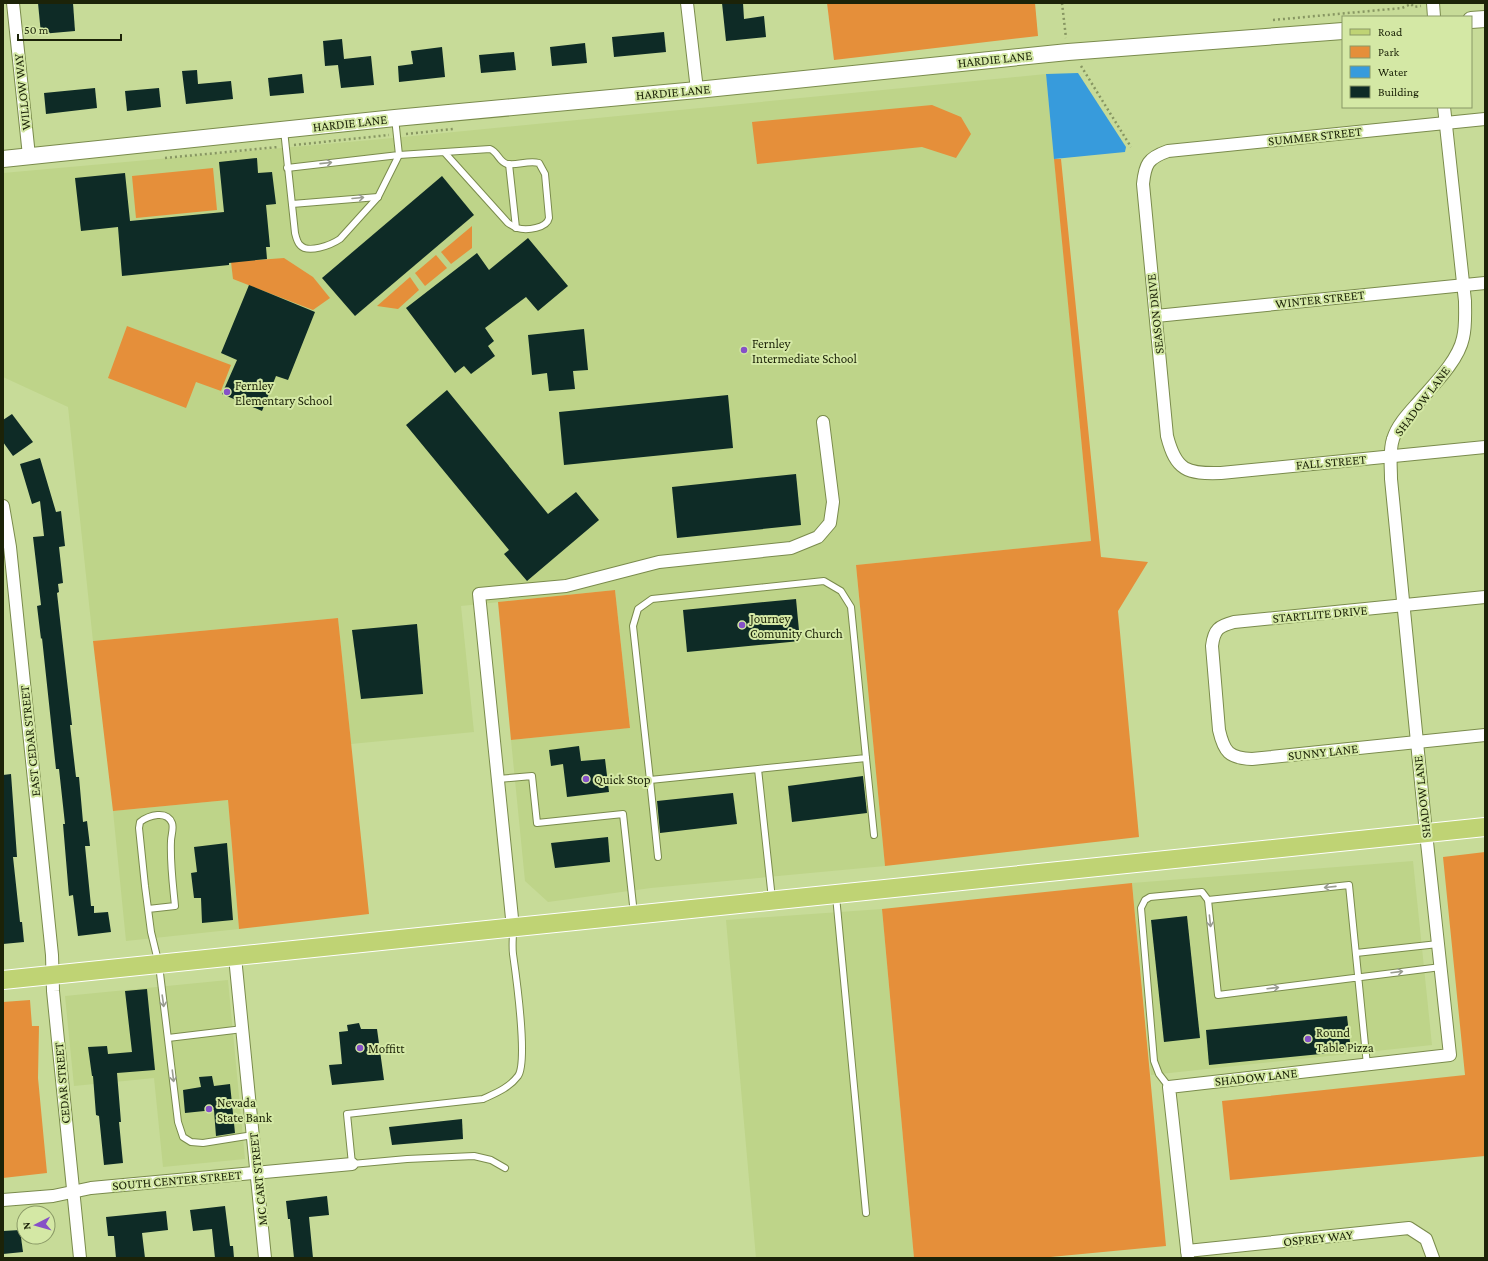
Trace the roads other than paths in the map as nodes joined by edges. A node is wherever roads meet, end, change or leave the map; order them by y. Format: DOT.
graph roads {
  1 [pos="13,3"];
  2 [pos="687,3"];
  3 [pos="1432,3"];
  4 [pos="1434,16"];
  5 [pos="1485,19"];
  6 [pos="1472,20"];
  7 [pos="1342,31"];
  8 [pos="697,90"];
  9 [pos="1444,108"];
  10 [pos="395,118"];
  11 [pos="1485,119"];
  12 [pos="1445,123"];
  13 [pos="284,130"];
  14 [pos="445,153"];
  15 [pos="400,155"];
  16 [pos="29,156"];
  17 [pos="3,159"];
  18 [pos="1148,162"];
  19 [pos="508,164"];
  20 [pos="287,168"];
  21 [pos="378,197"];
  22 [pos="292,204"];
  23 [pos="516,228"];
  24 [pos="1485,283"];
  25 [pos="1462,285"];
  26 [pos="1156,316"];
  27 [pos="823,422"];
  28 [pos="1485,447"];
  29 [pos="1391,456"];
  30 [pos="1179,464"];
  31 [pos="3,506"];
  32 [pos="1485,597"];
  33 [pos="1404,606"];
  34 [pos="1215,689"];
  35 [pos="1485,735"];
  36 [pos="1417,742"];
  37 [pos="866,758"];
  38 [pos="758,770"];
  39 [pos="498,779"];
  40 [pos="650,780"];
  41 [pos="1485,827"];
  42 [pos="1426,833"];
  43 [pos="874,835"];
  44 [pos="658,857"];
  45 [pos="836,894"];
  46 [pos="1208,900"];
  47 [pos="772,901"];
  48 [pos="148,909"];
  49 [pos="634,915"];
  50 [pos="513,928"];
  51 [pos="1438,944"];
  52 [pos="1356,954"];
  53 [pos="235,957"];
  54 [pos="159,965"];
  55 [pos="1441,967"];
  56 [pos="52,976"];
  57 [pos="1358,977"];
  58 [pos="3,980"];
  59 [pos="243,1029"];
  60 [pos="168,1038"];
  61 [pos="1367,1065"];
  62 [pos="1169,1087"];
  63 [pos="253,1135"];
  64 [pos="352,1164"];
  65 [pos="505,1168"];
  66 [pos="257,1173"];
  67 [pos="72,1192"];
  68 [pos="3,1200"];
  69 [pos="866,1213"];
  70 [pos="1187,1255"];
  71 [pos="80,1258"];
  72 [pos="266,1258"];
  73 [pos="1433,1258"];
  1 -- 16 [label="street, WILLOW WAY"];
  2 -- 8 [label="street"];
  3 -- 4 [label="street"];
  5 -- 6 [label="street"];
  7 -- 8 [label="street, HARDIE LANE"];
  8 -- 10 [label="street, HARDIE LANE"];
  9 -- 12 [label="street, SHADOW LANE"];
  10 -- 13 [label="street, HARDIE LANE"];
  10 -- 15 [label="lane"];
  11 -- 12 [label="street, SUMMER STREET"];
  12 -- 18 [label="street, SUMMER STREET"];
  12 -- 25 [label="street, SHADOW LANE"];
  13 -- 16 [label="street, HARDIE LANE"];
  13 -- 20 [label="lane"];
  14 -- 15 [label="lane"];
  14 -- 19 [label="lane"];
  14 -- 23 [label="lane"];
  20 -- 15 [label="lane, one-way"];
  15 -- 21 [label="lane"];
  16 -- 17 [label="street, HARDIE LANE"];
  18 -- 26 [label="street, SEASON DRIVE"];
  19 -- 23 [label="lane"];
  19 -- 23 [label="lane"];
  20 -- 22 [label="lane"];
  22 -- 21 [label="lane, one-way"];
  21 -- 22 [label="lane"];
  24 -- 25 [label="street, WINTER STREET"];
  25 -- 26 [label="street, WINTER STREET"];
  25 -- 29 [label="street, SHADOW LANE"];
  26 -- 30 [label="street, SEASON DRIVE"];
  27 -- 39 [label="street"];
  28 -- 29 [label="street, FALL STREET"];
  29 -- 30 [label="street, FALL STREET"];
  29 -- 33 [label="street, SHADOW LANE"];
  31 -- 56 [label="street, EAST CEDAR STREET"];
  32 -- 33 [label="street, STARTLITE DRIVE"];
  33 -- 34 [label="street, STARTLITE DRIVE"];
  33 -- 36 [label="street, SHADOW LANE"];
  34 -- 36 [label="street, SUNNY LANE"];
  35 -- 36 [label="street, SUNNY LANE"];
  36 -- 42 [label="street, SHADOW LANE"];
  37 -- 38 [label="lane"];
  37 -- 40 [label="lane"];
  37 -- 43 [label="lane"];
  38 -- 40 [label="lane"];
  38 -- 47 [label="lane"];
  39 -- 49 [label="lane"];
  39 -- 50 [label="street"];
  40 -- 44 [label="lane"];
  41 -- 42 [label="main road"];
  42 -- 45 [label="main road"];
  42 -- 51 [label="street, SHADOW LANE"];
  45 -- 47 [label="main road"];
  45 -- 69 [label="lane"];
  52 -- 46 [label="lane, one-way"];
  46 -- 57 [label="lane, one-way"];
  46 -- 62 [label="lane"];
  47 -- 49 [label="main road"];
  48 -- 48 [label="lane"];
  48 -- 54 [label="lane"];
  49 -- 50 [label="main road"];
  50 -- 53 [label="main road"];
  50 -- 64 [label="lane"];
  51 -- 52 [label="lane"];
  51 -- 55 [label="street, SHADOW LANE"];
  52 -- 57 [label="lane"];
  53 -- 54 [label="main road"];
  53 -- 59 [label="street, MC CART STREET"];
  54 -- 56 [label="main road"];
  54 -- 60 [label="lane, one-way"];
  57 -- 55 [label="lane, one-way"];
  55 -- 61 [label="street, SHADOW LANE"];
  56 -- 58 [label="main road"];
  56 -- 67 [label="street, CEDAR STREET"];
  57 -- 61 [label="lane"];
  59 -- 60 [label="lane"];
  59 -- 63 [label="street, MC CART STREET"];
  60 -- 63 [label="lane, one-way"];
  61 -- 62 [label="street, SHADOW LANE"];
  62 -- 70 [label="street"];
  63 -- 66 [label="street, MC CART STREET"];
  64 -- 65 [label="lane"];
  64 -- 66 [label="street, SOUTH CENTER STREET"];
  66 -- 67 [label="street, SOUTH CENTER STREET"];
  66 -- 72 [label="street, MC CART STREET"];
  67 -- 68 [label="street, SOUTH CENTER STREET"];
  67 -- 71 [label="street, CEDAR STREET"];
  70 -- 73 [label="street, OSPREY WAY"];
}
